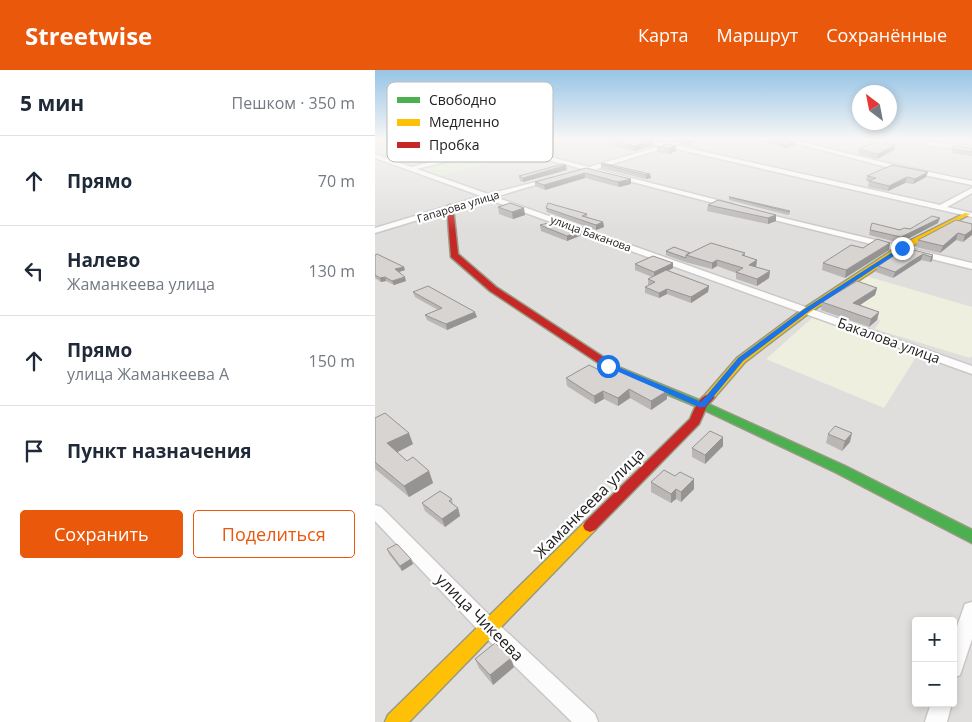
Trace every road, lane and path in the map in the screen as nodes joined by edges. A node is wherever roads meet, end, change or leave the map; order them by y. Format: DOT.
graph roads {
  1 [pos="414,170"];
  2 [pos="583,170"];
  3 [pos="594,170"];
  4 [pos="780,170"];
  5 [pos="912,170"];
  6 [pos="572,173"];
  7 [pos="555,178"];
  8 [pos="972,183"];
  9 [pos="972,190"];
  10 [pos="489,196"];
  11 [pos="450,207"];
  12 [pos="942,207"];
  13 [pos="743,209"];
  14 [pos="752,212"];
  15 [pos="969,214"];
  16 [pos="375,231"];
  17 [pos="902,248"];
  18 [pos="972,266"];
  19 [pos="806,311"];
  20 [pos="972,370"];
  21 [pos="702,406"];
  22 [pos="375,510"];
  23 [pos="972,537"];
  24 [pos="972,610"];
  25 [pos="488,627"];
  26 [pos="955,662"];
  27 [pos="941,707"];
  28 [pos="395,722"];
  29 [pos="587,722"];
  30 [pos="935,722"];
  1 -- 10 [label="street, улица Баканова"];
  2 -- 6 [label="street"];
  3 -- 13 [label="street"];
  4 -- 12 [label="street"];
  5 -- 8 [label="street"];
  7 -- 10 [label="street, Гапарова улица"];
  9 -- 12 [label="street"];
  10 -- 11 [label="street, Гапарова улица"];
  10 -- 19 [label="street, улица Баканова"];
  11 -- 16 [label="street, Гапарова улица"];
  11 -- 21 [label="street"];
  12 -- 15 [label="street"];
  14 -- 17 [label="street"];
  15 -- 17 [label="street, Жаманкеева улица"];
  17 -- 18 [label="street"];
  17 -- 19 [label="street, Жаманкеева улица"];
  19 -- 20 [label="street, Бакалова улица"];
  19 -- 21 [label="street, Жаманкеева улица"];
  21 -- 23 [label="street"];
  21 -- 25 [label="street, Жаманкеева улица"];
  22 -- 25 [label="street, улица Чикеева"];
  24 -- 26 [label="street"];
  25 -- 28 [label="street, Жаманкеева улица"];
  25 -- 29 [label="street, улица Чикеева"];
  27 -- 30 [label="street"];
}
